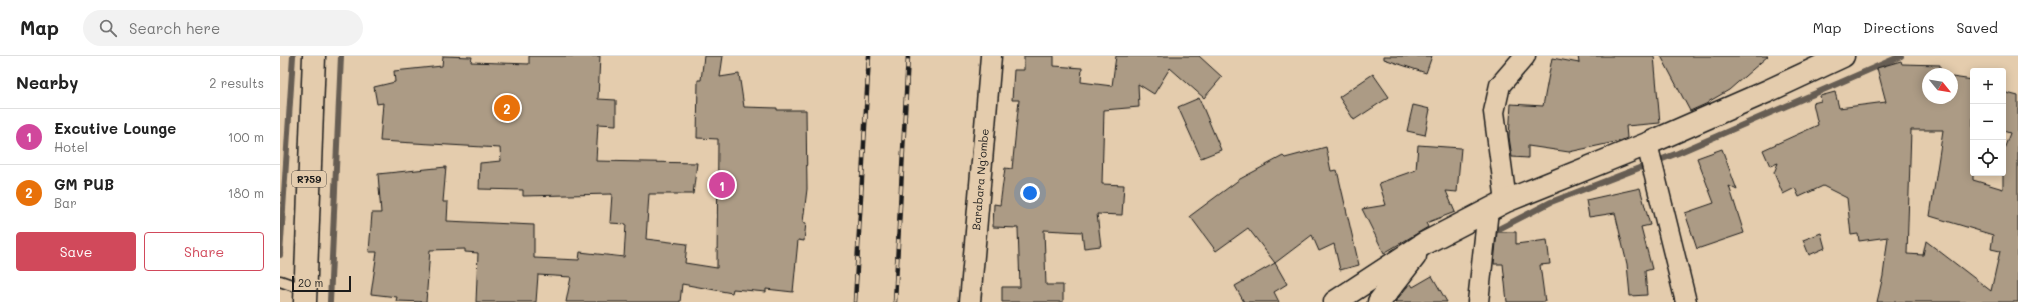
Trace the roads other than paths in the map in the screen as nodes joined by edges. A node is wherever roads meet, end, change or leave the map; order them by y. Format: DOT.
graph roads {
  1 [pos="314,56"];
  2 [pos="991,56"];
  3 [pos="1524,56"];
  4 [pos="1843,56"];
  5 [pos="1647,144"];
  6 [pos="1497,205"];
  7 [pos="1425,243"];
  8 [pos="280,281"];
  9 [pos="306,296"];
  10 [pos="970,302"];
  11 [pos="1335,302"];
  12 [pos="1379,302"];
  13 [pos="1478,302"];
  14 [pos="1686,302"];
  1 -- 9 [label="main road, R759"];
  2 -- 10 [label="street, Barabara Ng'ombe"];
  3 -- 6 [label="street"];
  4 -- 5 [label="main road"];
  5 -- 6 [label="main road"];
  5 -- 14 [label="street"];
  6 -- 7 [label="main road"];
  6 -- 13 [label="street"];
  7 -- 11 [label="main road"];
  7 -- 12 [label="main road"];
  8 -- 9 [label="lane"];
}
